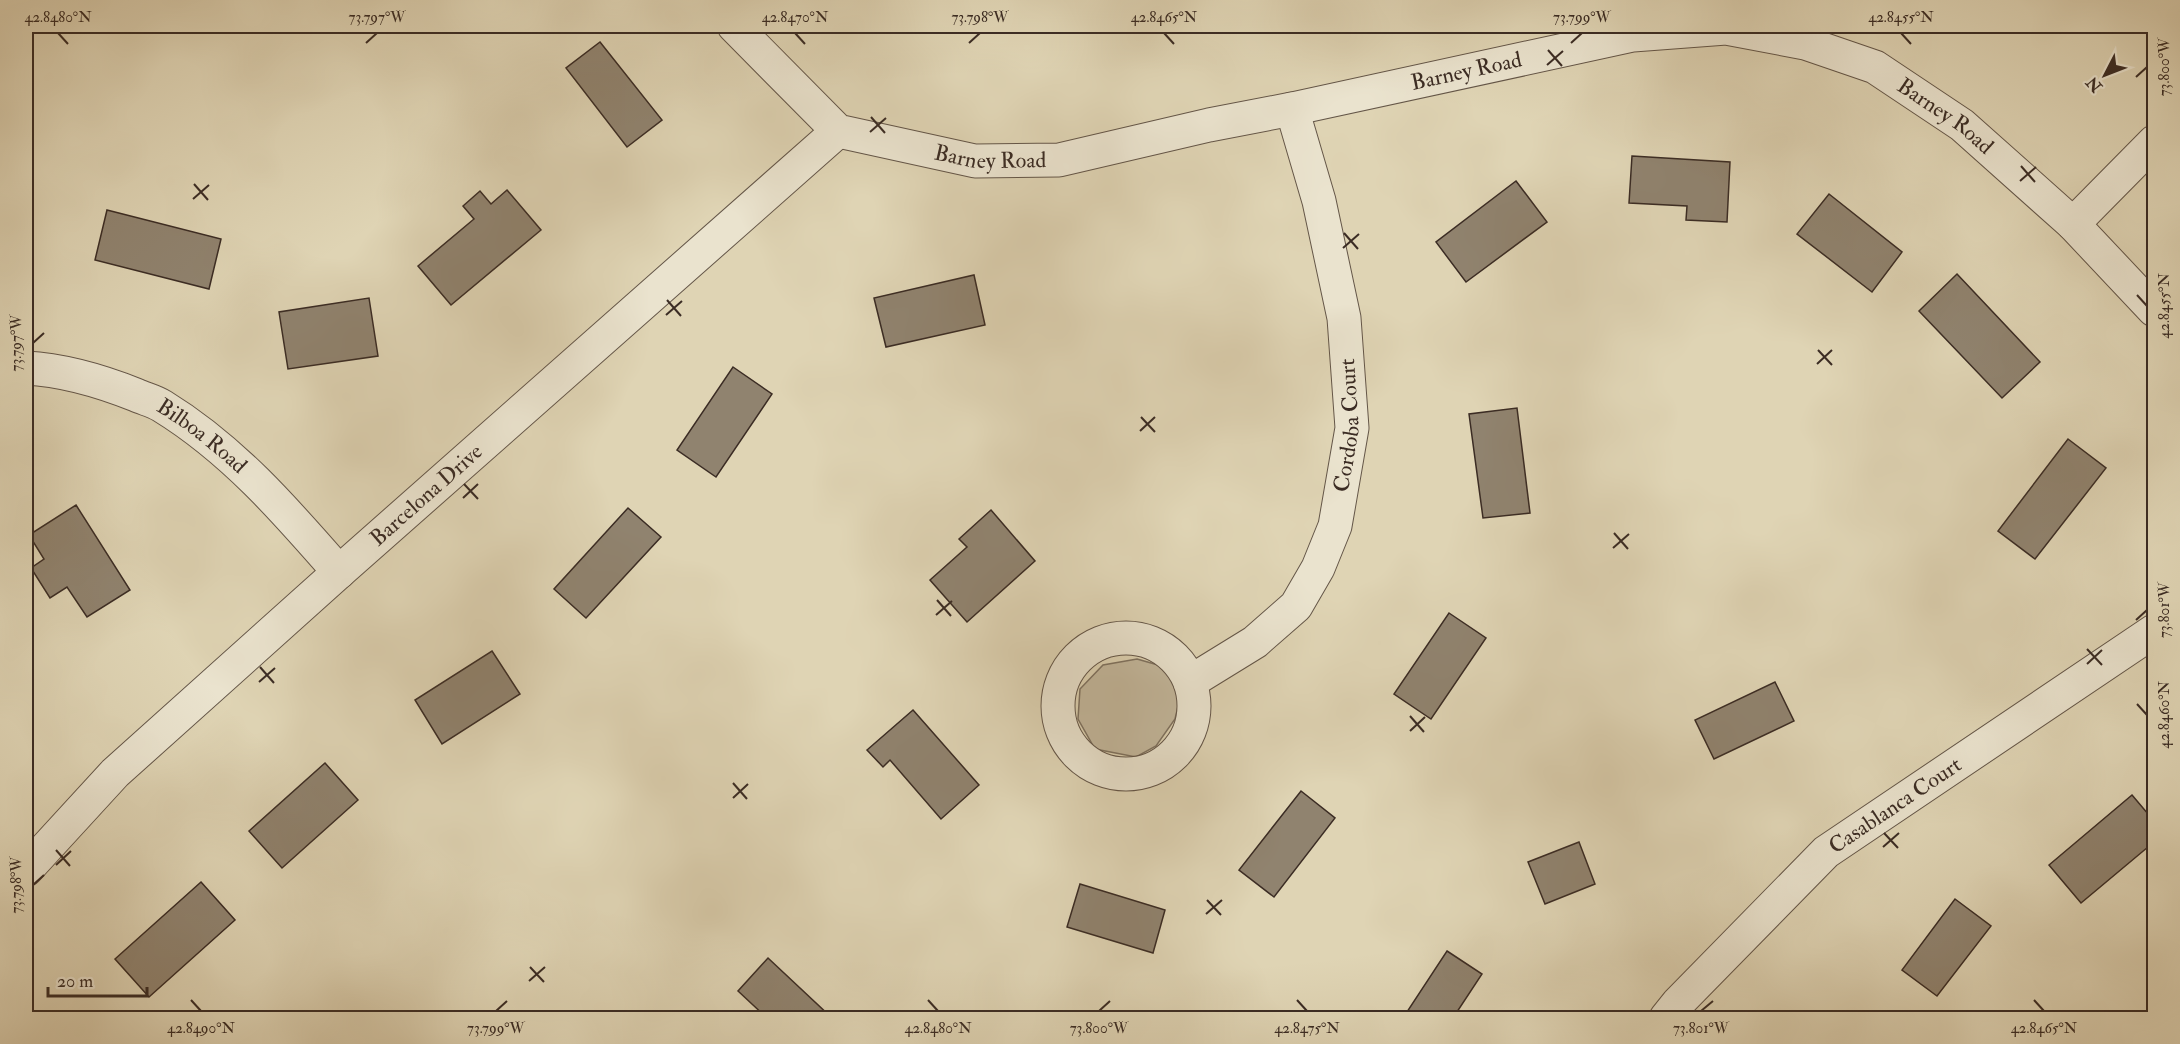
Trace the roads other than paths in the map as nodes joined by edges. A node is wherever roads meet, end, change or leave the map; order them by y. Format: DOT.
graph roads {
  1 [pos="734,26"];
  2 [pos="1292,109"];
  3 [pos="838,131"];
  4 [pos="2154,142"];
  5 [pos="2073,224"];
  6 [pos="2154,310"];
  7 [pos="26,368"];
  8 [pos="339,572"];
  9 [pos="2154,631"];
  10 [pos="1190,682"];
  11 [pos="26,870"];
  12 [pos="1666,1018"];
  1 -- 3 [label="street"];
  2 -- 3 [label="street, Barney Road"];
  2 -- 5 [label="street, Barney Road"];
  2 -- 10 [label="street, Cordoba Court"];
  3 -- 8 [label="street, Barcelona Drive"];
  4 -- 5 [label="street"];
  5 -- 6 [label="street, Barney Road"];
  7 -- 8 [label="street, Bilboa Road"];
  8 -- 11 [label="street, Barcelona Drive"];
  9 -- 12 [label="street, Casablanca Court"];
  10 -- 10 [label="street"];
}
